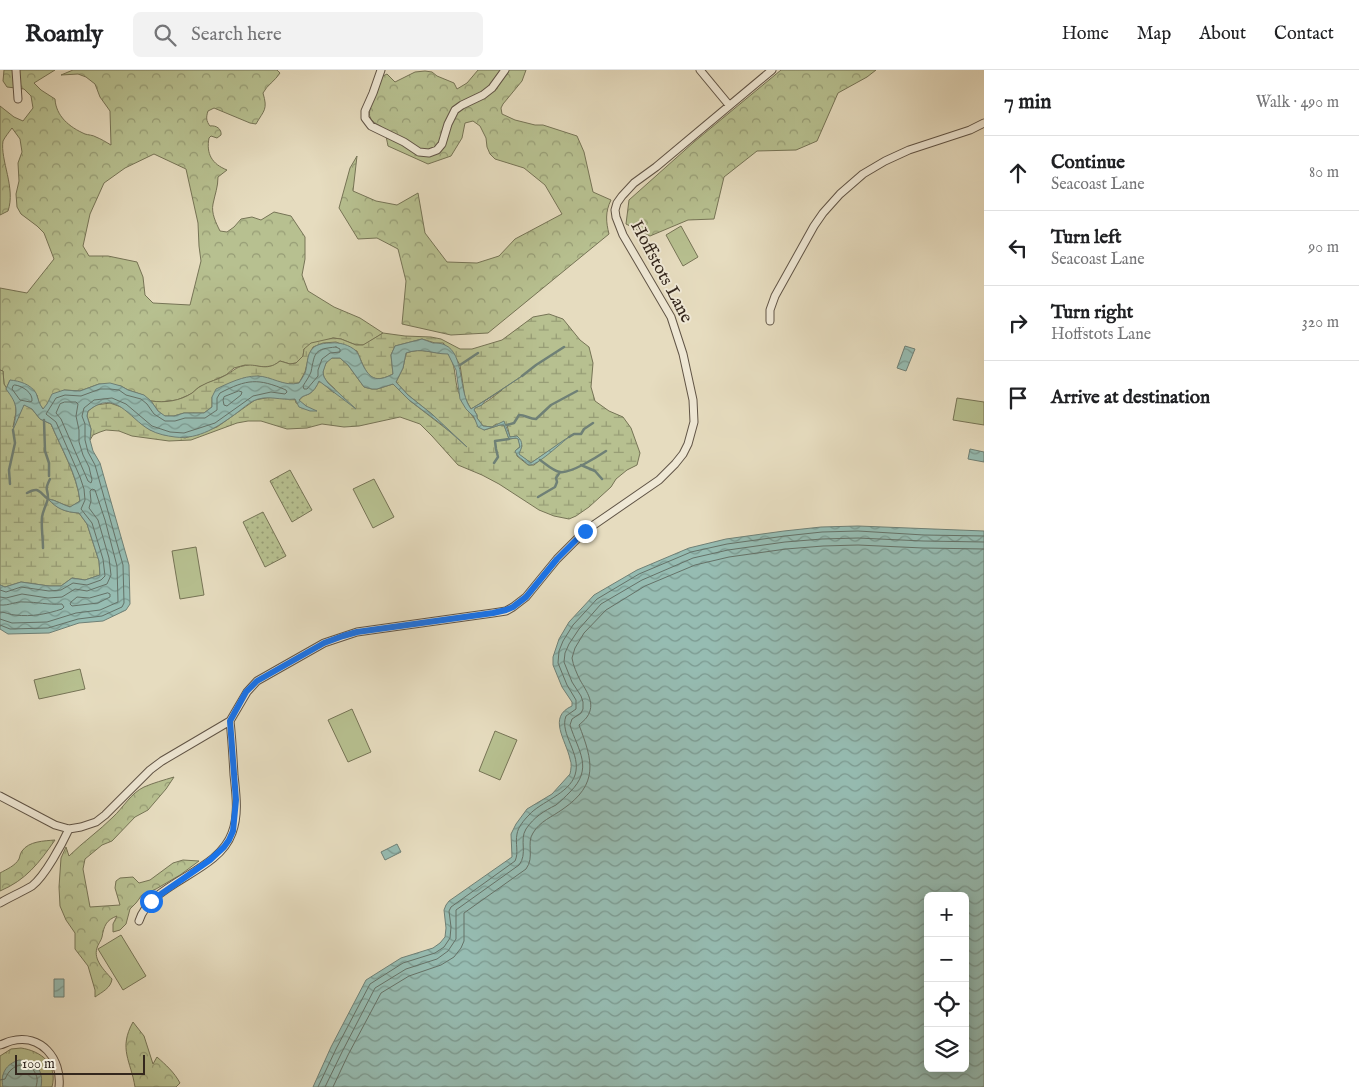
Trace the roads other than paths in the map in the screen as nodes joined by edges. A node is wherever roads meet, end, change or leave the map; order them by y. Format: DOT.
graph roads {
  1 [pos="16,70"];
  2 [pos="381,70"];
  3 [pos="505,70"];
  4 [pos="700,70"];
  5 [pos="772,70"];
  6 [pos="18,99"];
  7 [pos="729,105"];
  8 [pos="984,123"];
  9 [pos="770,321"];
  10 [pos="230,721"];
  11 [pos="0,796"];
  12 [pos="69,829"];
  13 [pos="0,903"];
  14 [pos="139,921"];
  15 [pos="0,1045"];
  16 [pos="60,1087"];
  1 -- 6 [label="street"];
  2 -- 3 [label="street"];
  4 -- 7 [label="street"];
  5 -- 7 [label="street, Hoffstots Lane"];
  7 -- 10 [label="street, Hoffstots Lane"];
  8 -- 9 [label="street"];
  10 -- 12 [label="street"];
  10 -- 14 [label="street"];
  11 -- 12 [label="street"];
  12 -- 13 [label="street"];
  15 -- 16 [label="street"];
}
